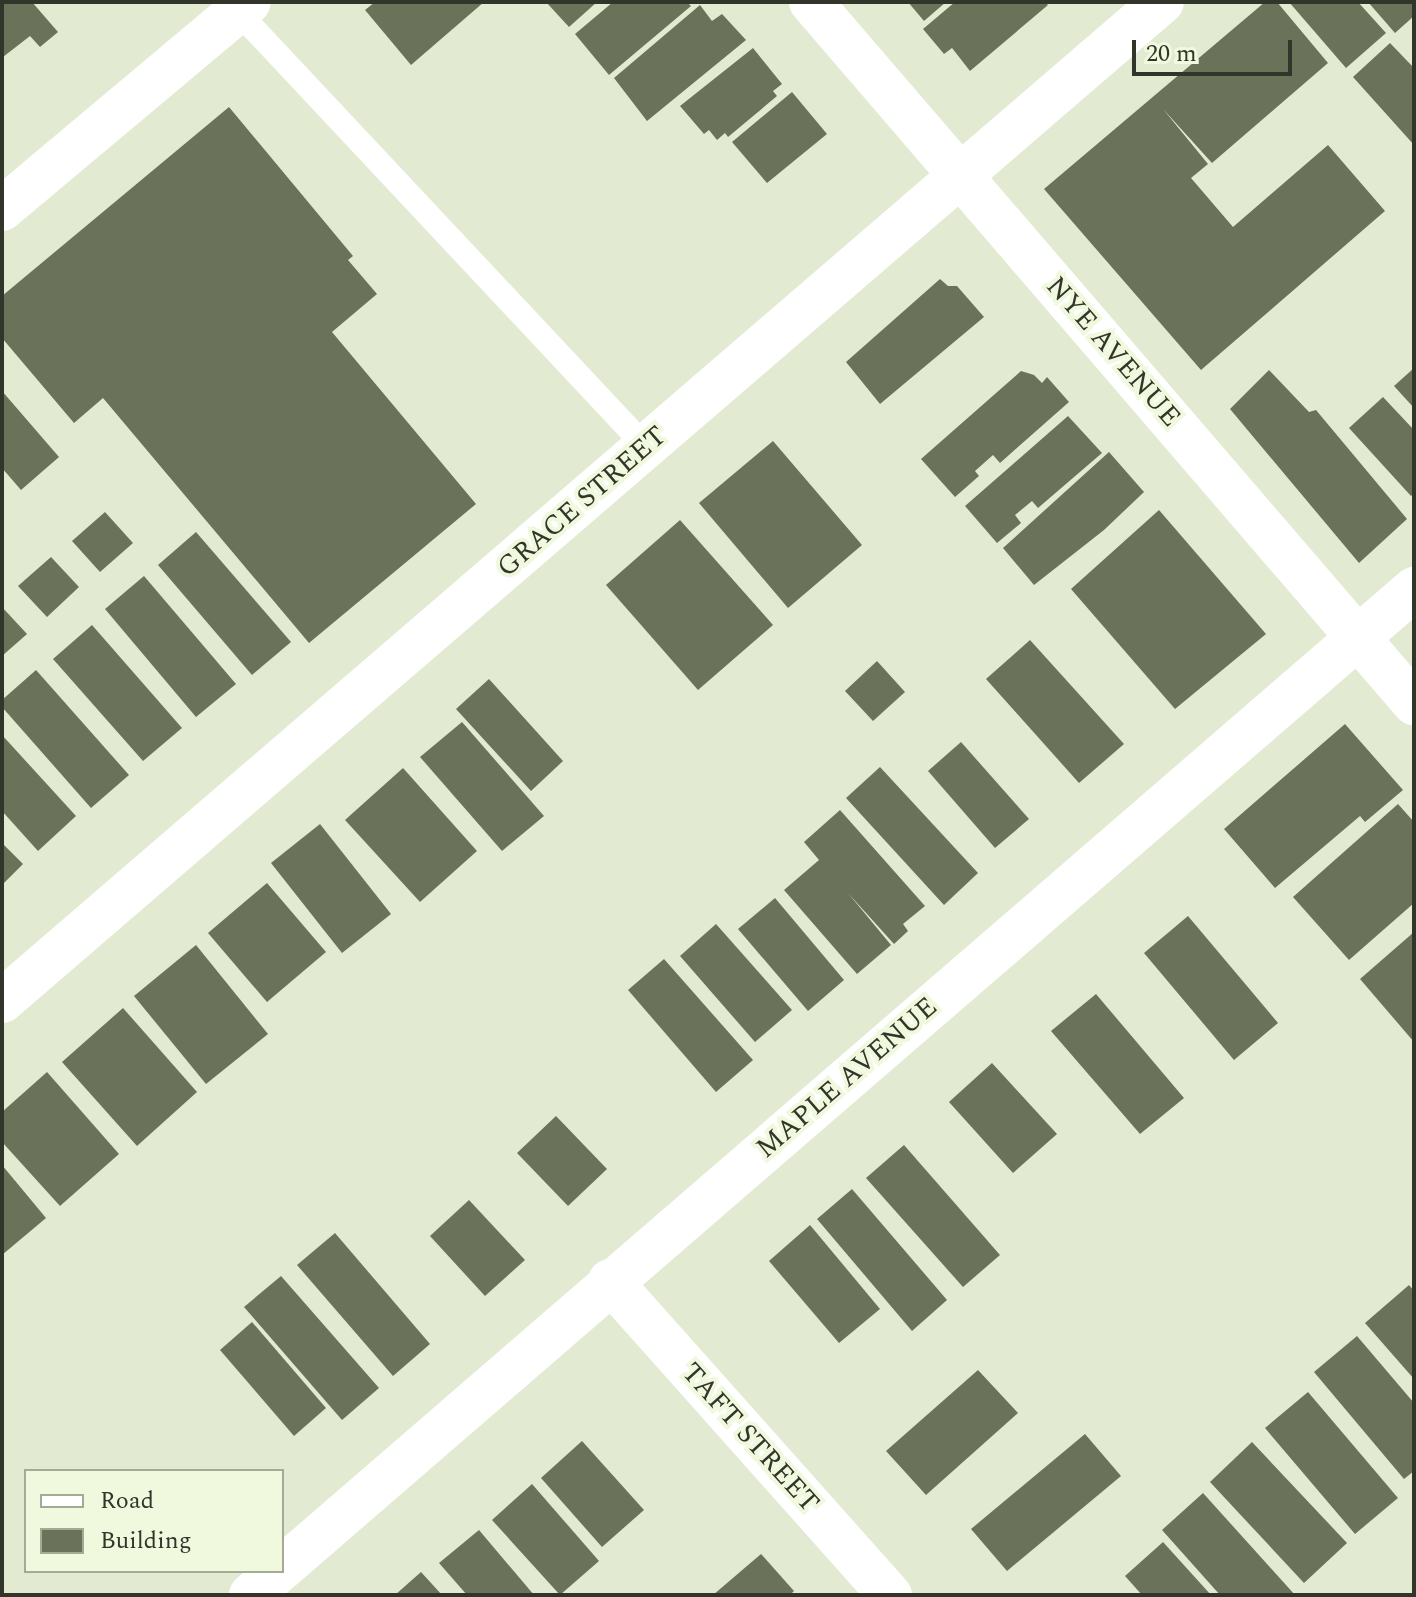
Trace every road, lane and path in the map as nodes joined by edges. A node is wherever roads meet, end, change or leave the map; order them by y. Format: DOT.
graph roads {
  1 [pos="811,2"];
  2 [pos="1162,2"];
  3 [pos="243,7"];
  4 [pos="961,176"];
  5 [pos="2,209"];
  6 [pos="646,447"];
  7 [pos="1414,589"];
  8 [pos="1358,637"];
  9 [pos="1414,703"];
  10 [pos="2,1001"];
  11 [pos="610,1281"];
  12 [pos="284,1566"];
  13 [pos="277,1573"];
  14 [pos="251,1595"];
  15 [pos="890,1595"];
  1 -- 4 [label="street, NYE AVENUE"];
  2 -- 4 [label="street, GRACE STREET"];
  3 -- 5 [label="street"];
  3 -- 6 [label="lane"];
  4 -- 6 [label="street, GRACE STREET"];
  4 -- 8 [label="street, NYE AVENUE"];
  6 -- 10 [label="street, GRACE STREET"];
  7 -- 8 [label="street, MAPLE AVENUE"];
  8 -- 9 [label="street, NYE AVENUE"];
  8 -- 11 [label="street, MAPLE AVENUE"];
  11 -- 12 [label="street, MAPLE AVENUE"];
  11 -- 15 [label="street, TAFT STREET"];
  13 -- 14 [label="street, MAPLE AVENUE"];
}
